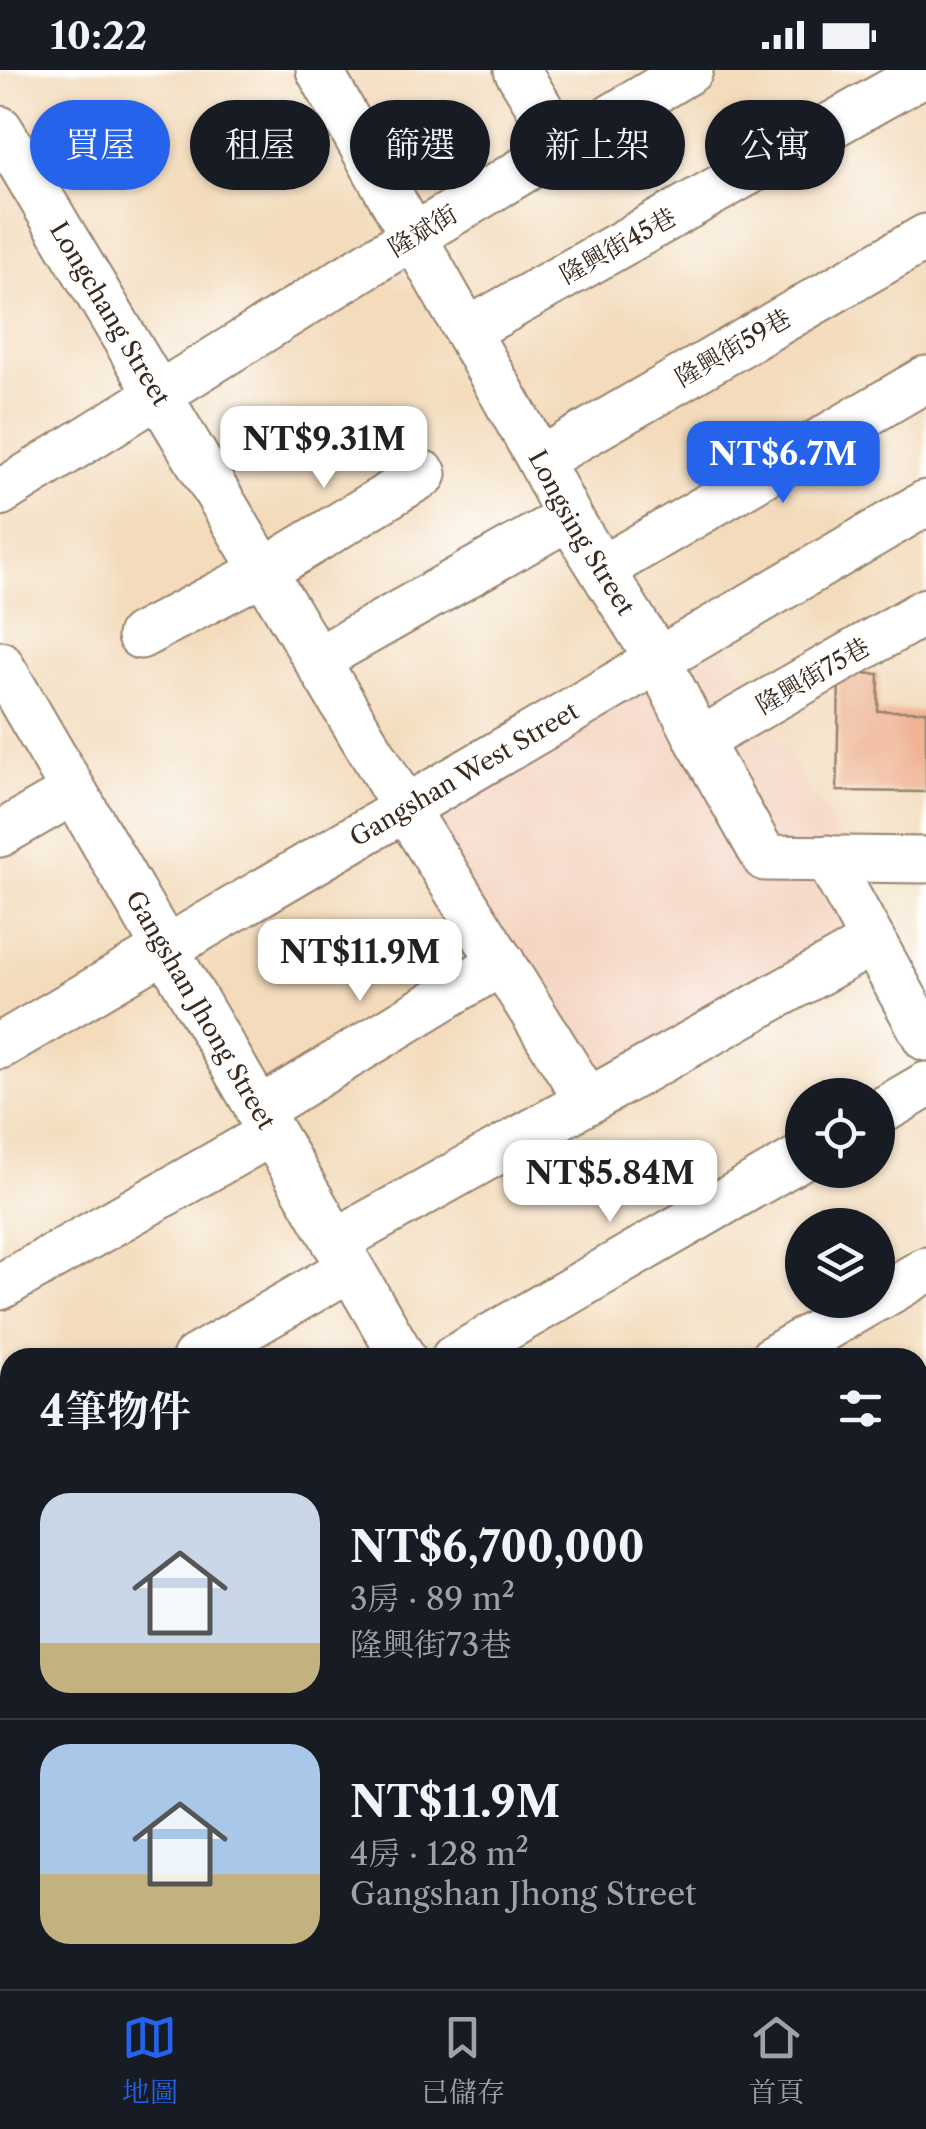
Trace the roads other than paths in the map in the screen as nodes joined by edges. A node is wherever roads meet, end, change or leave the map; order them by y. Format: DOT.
graph roads {
  1 [pos="319,70"];
  2 [pos="517,70"];
  3 [pos="690,70"];
  4 [pos="926,72"];
  5 [pos="535,100"];
  6 [pos="640,100"];
  7 [pos="0,129"];
  8 [pos="510,178"];
  9 [pos="414,236"];
  10 [pos="926,237"];
  11 [pos="467,332"];
  12 [pos="926,379"];
  13 [pos="159,395"];
  14 [pos="540,460"];
  15 [pos="424,474"];
  16 [pos="0,493"];
  17 [pos="926,502"];
  18 [pos="569,517"];
  19 [pos="602,569"];
  20 [pos="264,572"];
  21 [pos="926,610"];
  22 [pos="140,636"];
  23 [pos="317,660"];
  24 [pos="658,660"];
  25 [pos="0,664"];
  26 [pos="11,710"];
  27 [pos="699,741"];
  28 [pos="72,792"];
  29 [pos="405,808"];
  30 [pos="0,834"];
  31 [pos="827,858"];
  32 [pos="926,860"];
  33 [pos="873,942"];
  34 [pos="164,949"];
  35 [pos="502,962"];
  36 [pos="926,1038"];
  37 [pos="0,1046"];
  38 [pos="926,1085"];
  39 [pos="588,1101"];
  40 [pos="895,1103"];
  41 [pos="265,1122"];
  42 [pos="785,1166"];
  43 [pos="343,1255"];
  44 [pos="926,1270"];
  45 [pos="0,1287"];
  46 [pos="895,1288"];
  47 [pos="842,1318"];
  48 [pos="209,1348"];
  49 [pos="397,1348"];
  50 [pos="471,1348"];
  51 [pos="789,1348"];
  1 -- 9 [label="street, Longsing Street"];
  2 -- 5 [label="street"];
  3 -- 6 [label="street, 隆斌街"];
  4 -- 11 [label="street, 隆興街45巷"];
  7 -- 13 [label="street, Longchang Street"];
  8 -- 9 [label="street, 隆斌街"];
  9 -- 11 [label="street, Longsing Street"];
  9 -- 13 [label="street, 隆斌街"];
  10 -- 14 [label="street, 隆興街59巷"];
  11 -- 14 [label="street, Longsing Street"];
  12 -- 19 [label="street"];
  13 -- 16 [label="street, 隆斌街"];
  13 -- 20 [label="street, Longchang Street"];
  14 -- 18 [label="street, Longsing Street"];
  15 -- 20 [label="street"];
  17 -- 24 [label="street, Gangshan West Street"];
  18 -- 19 [label="street, Longsing Street"];
  18 -- 23 [label="street"];
  19 -- 24 [label="street, Longsing Street"];
  20 -- 22 [label="street"];
  20 -- 23 [label="street, Longchang Street"];
  21 -- 27 [label="street, 隆興街75巷"];
  23 -- 29 [label="street, Longchang Street"];
  24 -- 27 [label="street, Longsing Street"];
  24 -- 29 [label="street, Gangshan West Street"];
  25 -- 26 [label="street, Gangshan Jhong Street"];
  26 -- 28 [label="street, Gangshan Jhong Street"];
  27 -- 31 [label="street, Longsing Street"];
  28 -- 30 [label="street"];
  28 -- 34 [label="street, Gangshan Jhong Street"];
  29 -- 34 [label="street, Gangshan West Street"];
  29 -- 35 [label="street, Longchang Street"];
  31 -- 32 [label="street, Longsing Street"];
  31 -- 33 [label="street"];
  33 -- 36 [label="street"];
  33 -- 39 [label="street"];
  34 -- 37 [label="street, Gangshan West Street"];
  34 -- 41 [label="street, Gangshan Jhong Street"];
  35 -- 39 [label="street, Longchang Street"];
  35 -- 41 [label="street"];
  38 -- 40 [label="street"];
  39 -- 43 [label="street"];
  41 -- 43 [label="street, Gangshan Jhong Street"];
  41 -- 45 [label="street"];
  42 -- 50 [label="street"];
  43 -- 48 [label="street"];
  43 -- 49 [label="street, Gangshan Jhong Street"];
  44 -- 46 [label="street"];
  47 -- 51 [label="street"];
}
